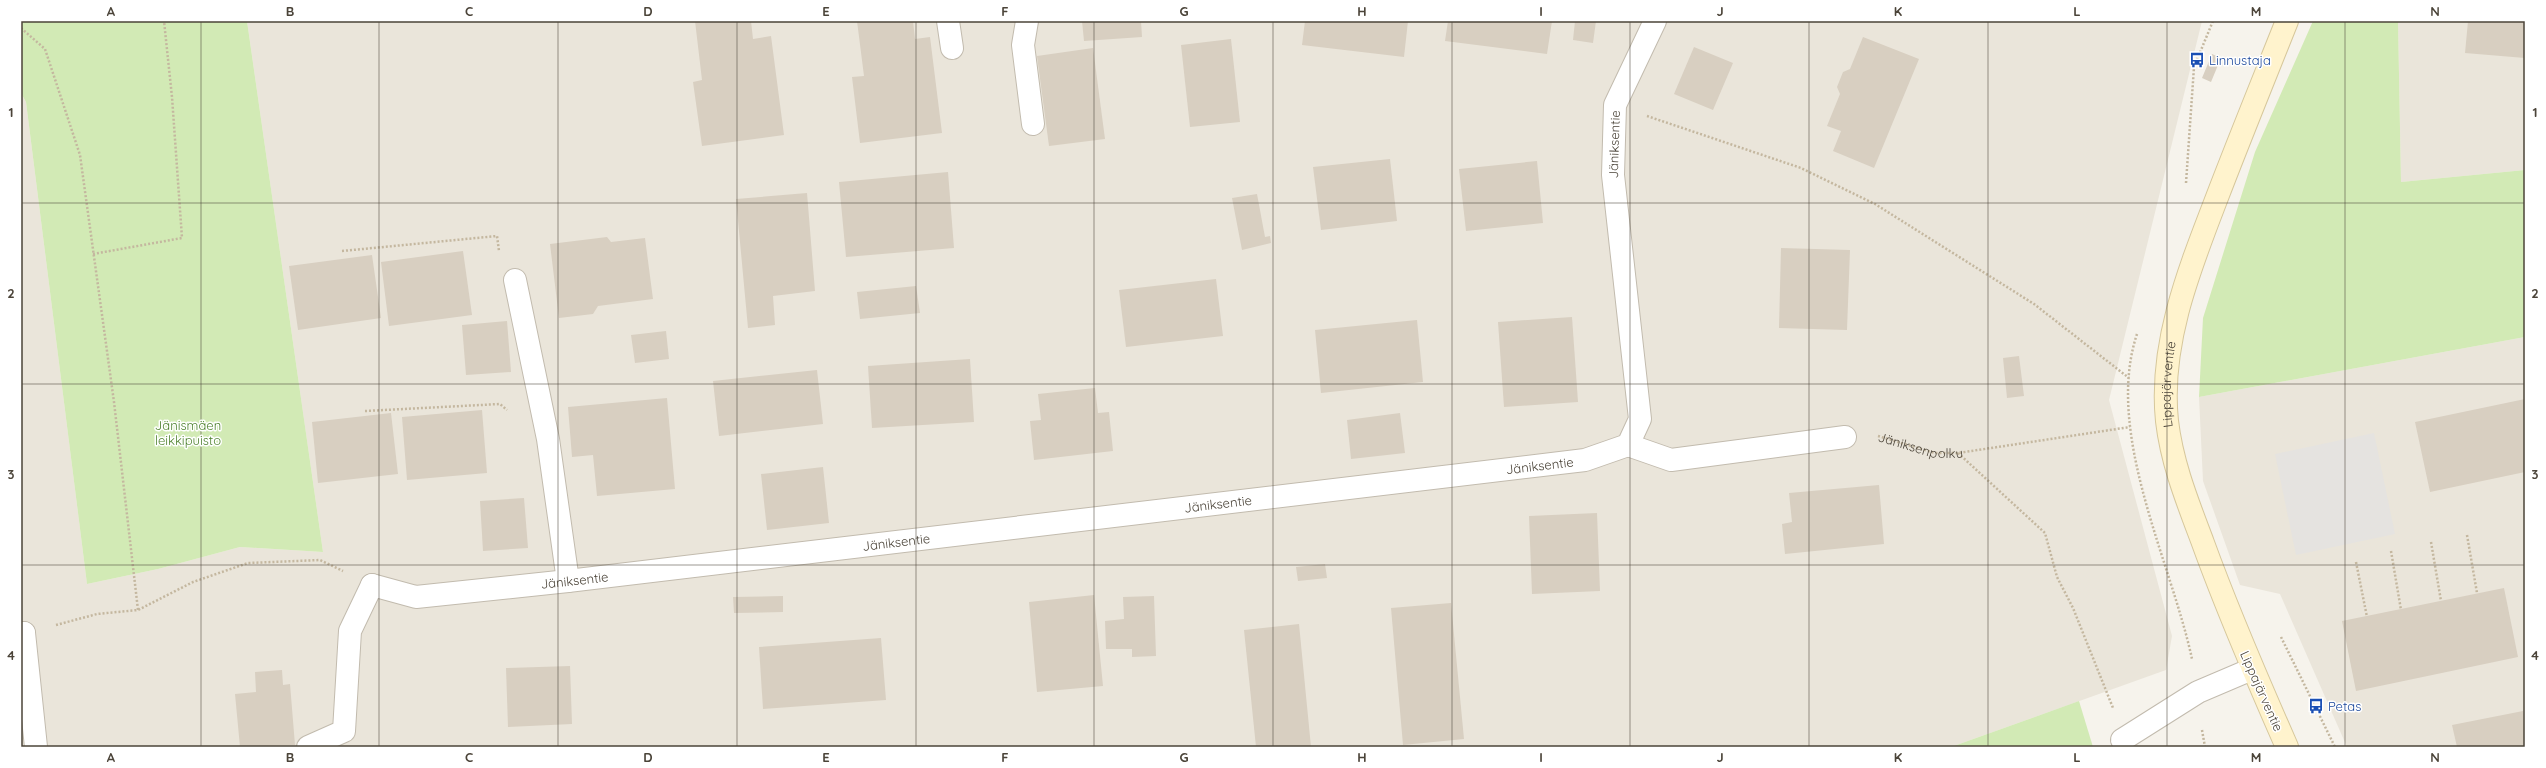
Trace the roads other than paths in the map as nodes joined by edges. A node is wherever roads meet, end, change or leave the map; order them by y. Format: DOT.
graph roads {
  1 [pos="948,21"];
  2 [pos="1028,21"];
  3 [pos="1655,21"];
  4 [pos="2288,21"];
  5 [pos="952,48"];
  6 [pos="1033,124"];
  7 [pos="515,280"];
  8 [pos="1845,437"];
  9 [pos="1628,445"];
  10 [pos="568,581"];
  11 [pos="23,633"];
  12 [pos="2252,669"];
  13 [pos="26,693"];
  14 [pos="2122,740"];
  15 [pos="36,747"];
  16 [pos="308,747"];
  17 [pos="2287,747"];
  1 -- 5 [label="street"];
  2 -- 6 [label="street"];
  3 -- 9 [label="street, Jäniksentie"];
  4 -- 12 [label="main road, Lippajärventie"];
  7 -- 10 [label="street"];
  8 -- 9 [label="street"];
  9 -- 10 [label="street, Jäniksentie"];
  10 -- 16 [label="street, Jäniksentie"];
  11 -- 13 [label="street"];
  12 -- 14 [label="street"];
  12 -- 17 [label="main road, Lippajärventie"];
  13 -- 15 [label="street"];
}
